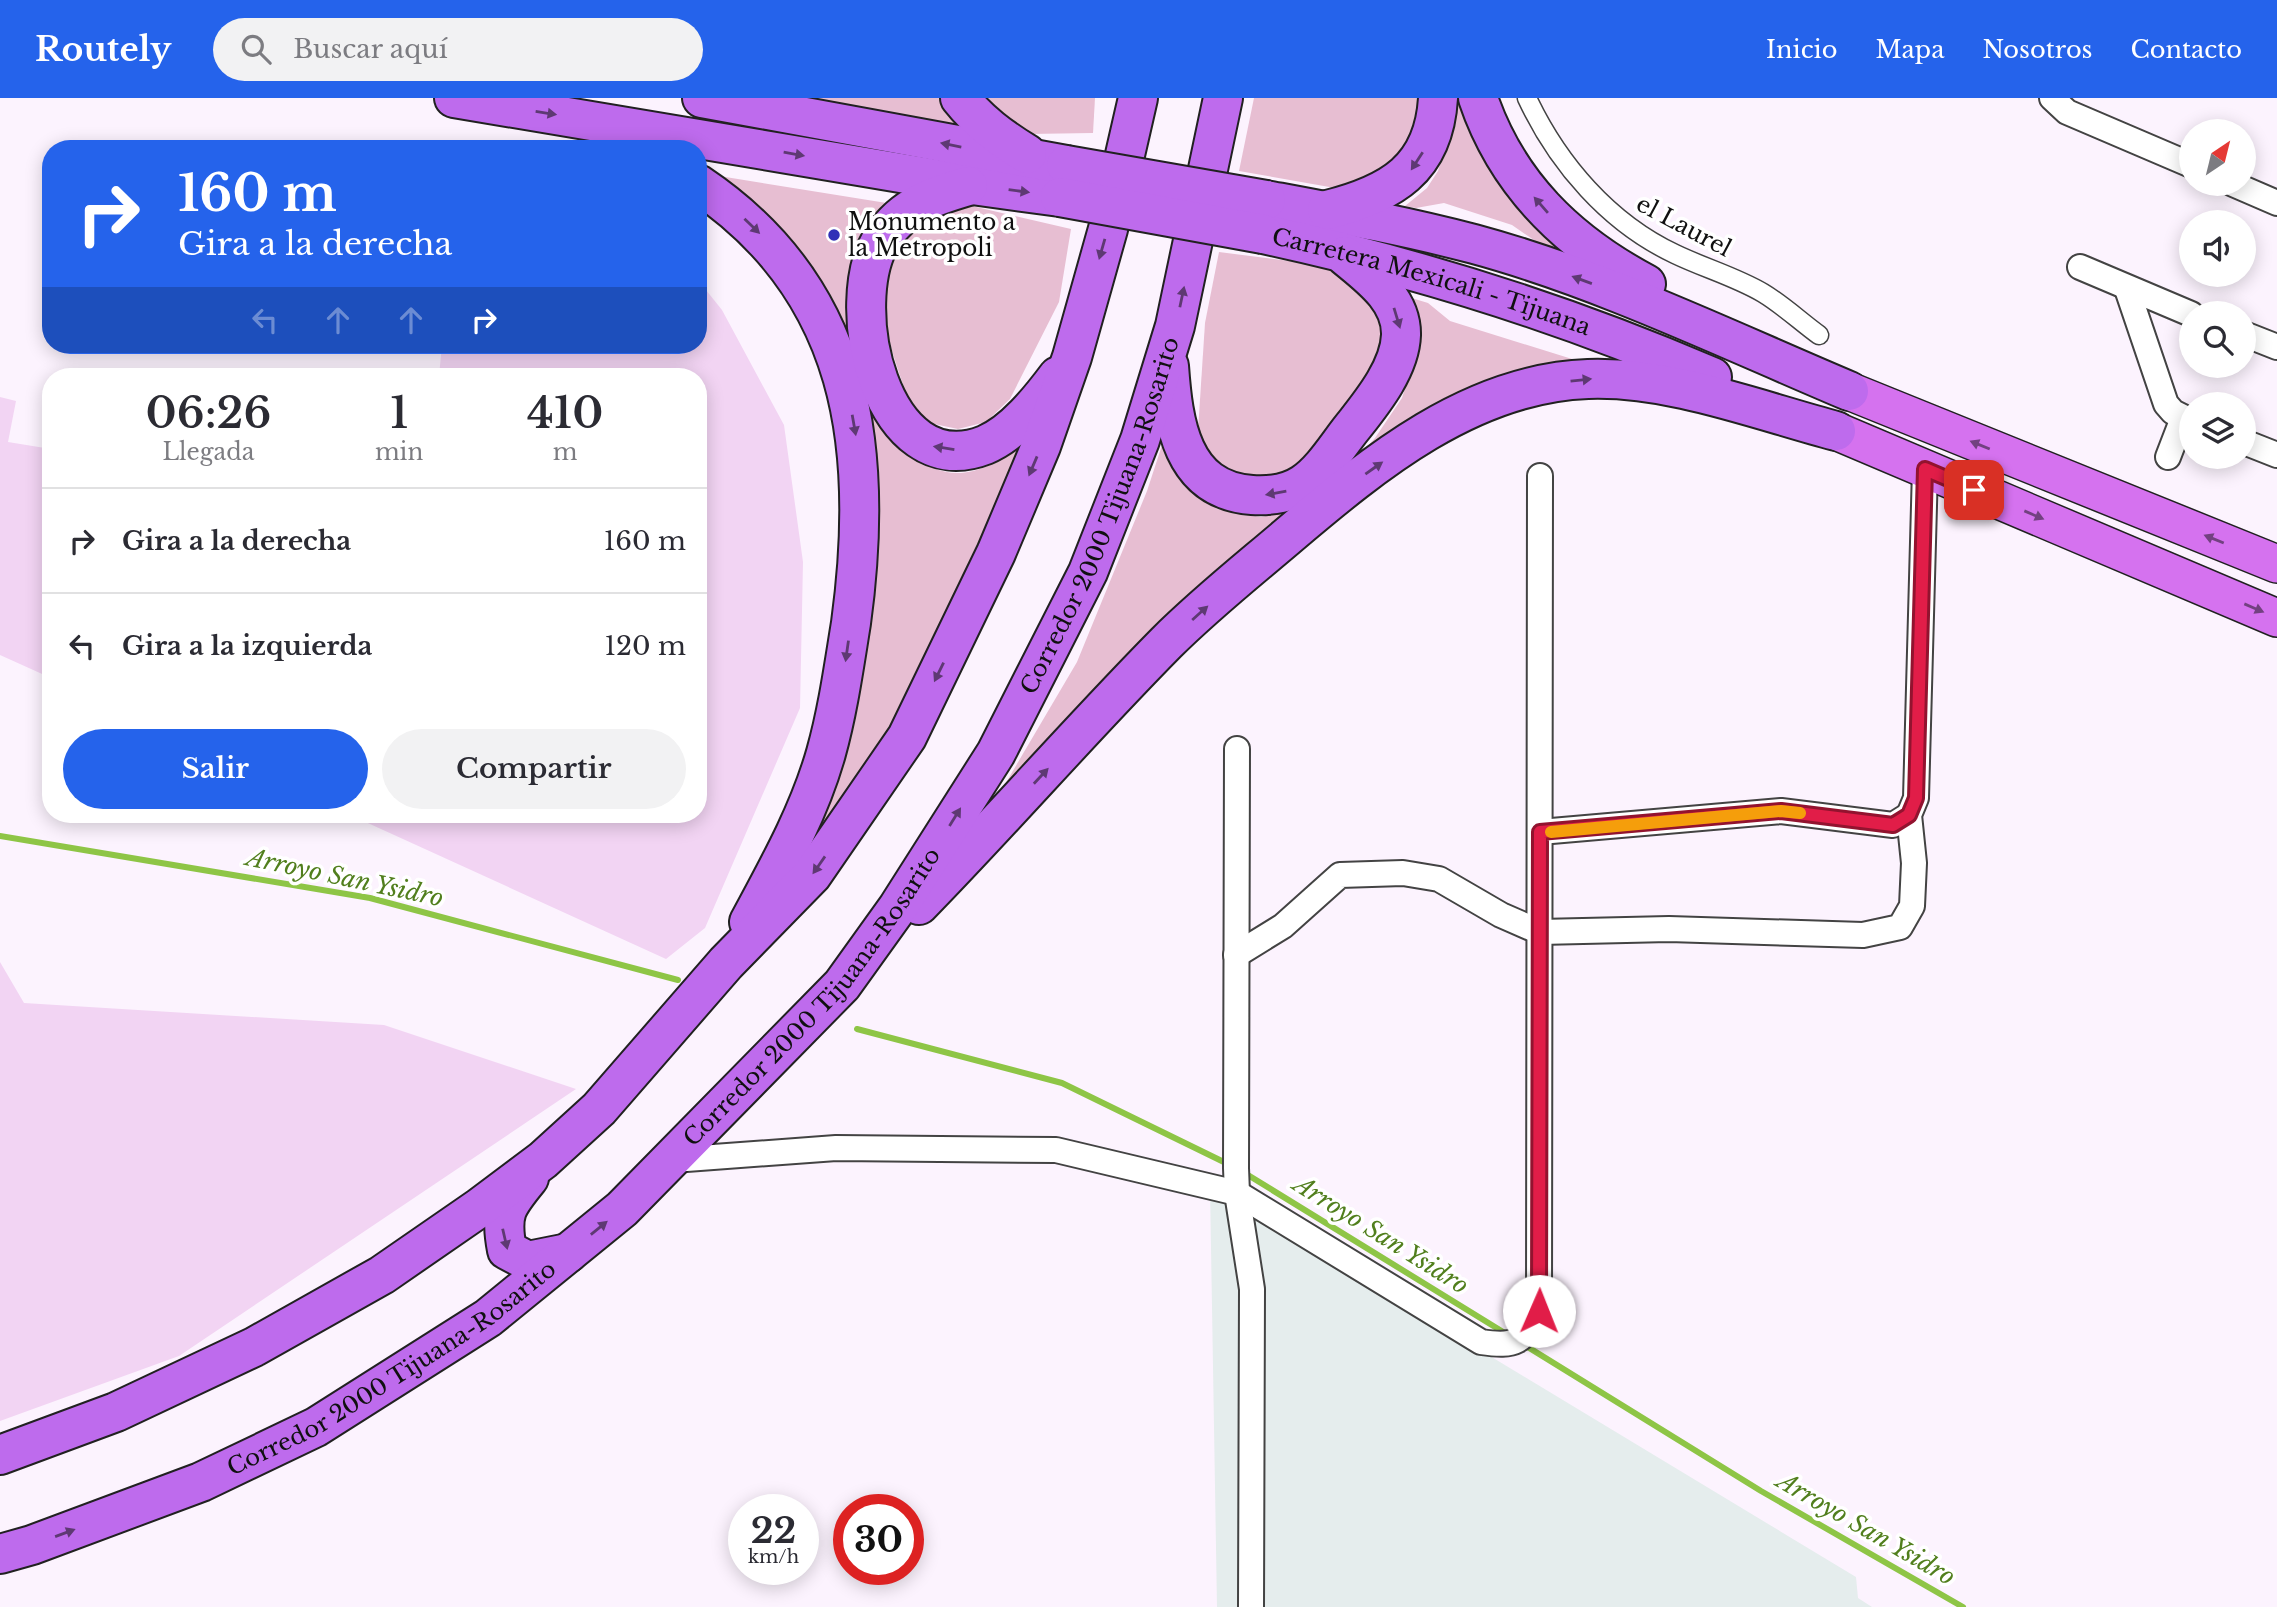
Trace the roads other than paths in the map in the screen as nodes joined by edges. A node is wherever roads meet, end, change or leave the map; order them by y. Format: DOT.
graph roads {
  1 [pos="454,98"];
  2 [pos="702,98"];
  3 [pos="960,98"];
  4 [pos="1223,98"];
  5 [pos="1438,98"];
  6 [pos="1478,98"];
  7 [pos="1527,98"];
  8 [pos="2052,98"];
  9 [pos="1136,102"];
  10 [pos="595,121"];
  11 [pos="628,140"];
  12 [pos="707,140"];
  13 [pos="707,140"];
  14 [pos="2179,160"];
  15 [pos="1056,175"];
  16 [pos="972,185"];
  17 [pos="707,191"];
  18 [pos="2256,193"];
  19 [pos="2277,202"];
  20 [pos="1323,211"];
  21 [pos="1264,217"];
  22 [pos="1338,250"];
  23 [pos="2080,267"];
  24 [pos="2127,289"];
  25 [pos="2179,309"];
  26 [pos="1819,335"];
  27 [pos="2256,339"];
  28 [pos="2277,347"];
  29 [pos="1168,350"];
  30 [pos="1072,357"];
  31 [pos="1849,391"];
  32 [pos="2179,414"];
  33 [pos="1836,431"];
  34 [pos="2179,436"];
  35 [pos="2256,447"];
  36 [pos="2277,455"];
  37 [pos="2168,457"];
  38 [pos="1925,469"];
  39 [pos="1540,476"];
  40 [pos="2277,564"];
  41 [pos="2277,618"];
  42 [pos="1237,749"];
  43 [pos="1909,815"];
  44 [pos="1540,832"];
  45 [pos="1540,932"];
  46 [pos="1236,955"];
  47 [pos="726,963"];
  48 [pos="842,985"];
  49 [pos="543,1160"];
  50 [pos="673,1160"];
  51 [pos="1237,1193"];
  52 [pos="568,1253"];
  53 [pos="0,1455"];
  54 [pos="0,1554"];
  55 [pos="1251,1607"];
  1 -- 10 [label="highway, Carretera Mexicali - Tijuana, one-way"];
  15 -- 2 [label="highway, Carretera Mexicali - Tijuana, one-way"];
  3 -- 15 [label="highway"];
  29 -- 4 [label="highway, Corredor 2000 Tijuana-Rosarito, one-way"];
  5 -- 20 [label="highway, one-way"];
  31 -- 6 [label="highway, one-way"];
  7 -- 26 [label="street, el Laurel"];
  8 -- 14 [label="street"];
  9 -- 30 [label="highway, one-way"];
  10 -- 11 [label="highway"];
  10 -- 12 [label="highway, Carretera Mexicali - Tijuana, one-way"];
  13 -- 16 [label="highway, Carretera Mexicali - Tijuana, one-way"];
  16 -- 15 [label="highway, Carretera Mexicali - Tijuana, one-way"];
  15 -- 21 [label="highway, Carretera Mexicali - Tijuana, bridge"];
  30 -- 16 [label="highway, one-way"];
  17 -- 47 [label="highway, one-way"];
  18 -- 19 [label="street"];
  20 -- 21 [label="highway, Carretera Mexicali - Tijuana"];
  31 -- 20 [label="highway, Carretera Mexicali - Tijuana, one-way"];
  21 -- 22 [label="highway, Carretera Mexicali - Tijuana"];
  22 -- 29 [label="highway, one-way"];
  22 -- 33 [label="highway, Carretera Mexicali - Tijuana"];
  23 -- 24 [label="street"];
  24 -- 25 [label="street"];
  24 -- 32 [label="street"];
  27 -- 28 [label="street"];
  48 -- 29 [label="highway, Corredor 2000 Tijuana-Rosarito, one-way"];
  30 -- 47 [label="highway, one-way"];
  40 -- 31 [label="main road, Carretera Mexicali - Tijuana, one-way"];
  33 -- 38 [label="main road, Carretera Mexicali - Tijuana"];
  48 -- 33 [label="highway, one-way"];
  34 -- 37 [label="street"];
  35 -- 36 [label="street"];
  38 -- 41 [label="main road, Carretera Mexicali - Tijuana, one-way"];
  38 -- 43 [label="street"];
  39 -- 44 [label="street"];
  42 -- 46 [label="street"];
  43 -- 44 [label="street"];
  43 -- 45 [label="street"];
  44 -- 45 [label="street"];
  45 -- 46 [label="street"];
  45 -- 51 [label="street"];
  46 -- 51 [label="street"];
  47 -- 49 [label="highway"];
  48 -- 50 [label="highway, Corredor 2000 Tijuana-Rosarito"];
  49 -- 52 [label="highway, one-way"];
  49 -- 53 [label="highway"];
  50 -- 51 [label="street"];
  52 -- 50 [label="highway, Corredor 2000 Tijuana-Rosarito, one-way"];
  51 -- 55 [label="street"];
  54 -- 52 [label="highway, Corredor 2000 Tijuana-Rosarito, one-way"];
}
